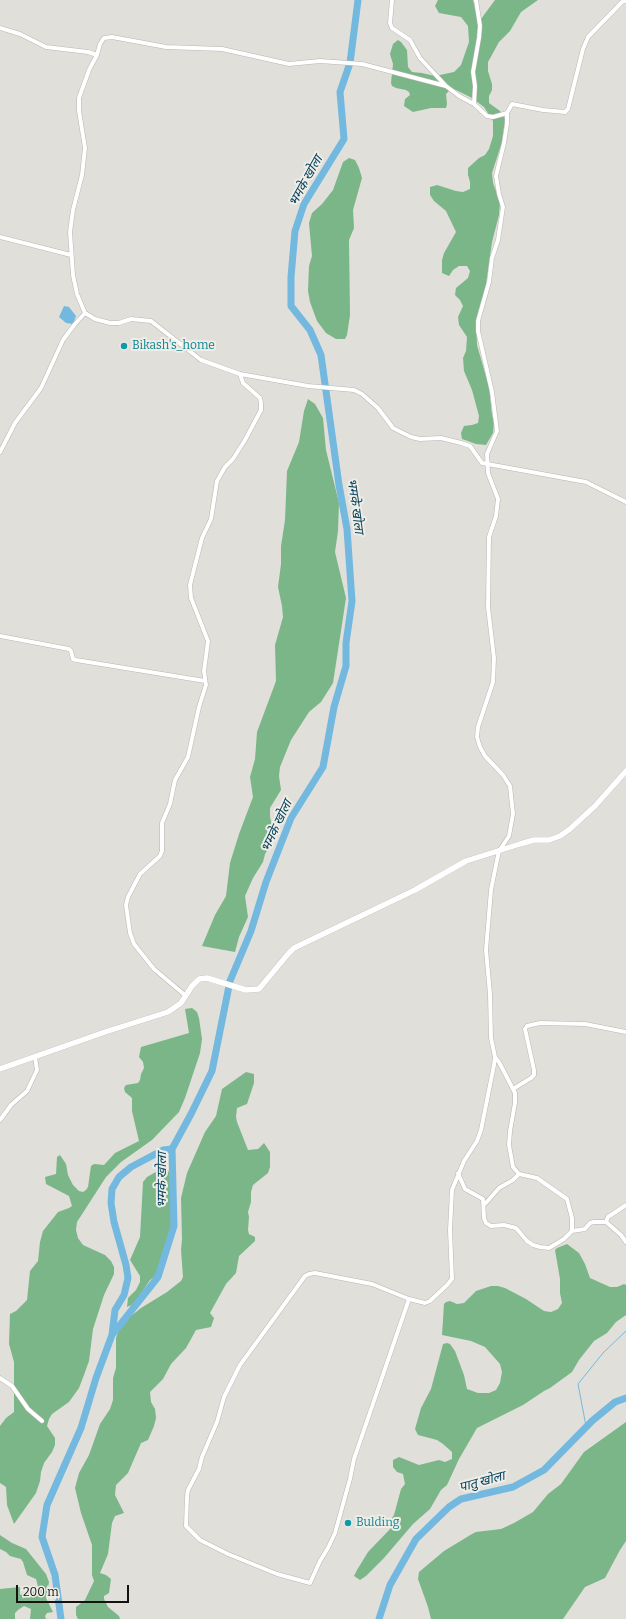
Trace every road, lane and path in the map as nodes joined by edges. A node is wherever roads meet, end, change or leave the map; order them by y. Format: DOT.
graph roads {
  1 [pos="392,0"];
  2 [pos="476,0"];
  3 [pos="626,2"];
  4 [pos="0,28"];
  5 [pos="98,55"];
  6 [pos="446,86"];
  7 [pos="474,104"];
  8 [pos="506,114"];
  9 [pos="0,237"];
  10 [pos="71,256"];
  11 [pos="85,313"];
  12 [pos="240,374"];
  13 [pos="0,452"];
  14 [pos="487,465"];
  15 [pos="626,502"];
  16 [pos="0,636"];
  17 [pos="205,680"];
  18 [pos="626,771"];
  19 [pos="499,852"];
  20 [pos="186,996"];
  21 [pos="626,1032"];
  22 [pos="35,1057"];
  23 [pos="495,1057"];
  24 [pos="0,1069"];
  25 [pos="513,1088"];
  26 [pos="0,1120"];
  27 [pos="458,1173"];
  28 [pos="519,1174"];
  29 [pos="485,1204"];
  30 [pos="626,1205"];
  31 [pos="606,1222"];
  32 [pos="572,1231"];
  33 [pos="626,1242"];
  34 [pos="409,1299"];
  35 [pos="0,1378"];
  36 [pos="42,1421"];
  1 -- 6 [label="street"];
  2 -- 7 [label="street"];
  3 -- 8 [label="street"];
  4 -- 5 [label="street"];
  5 -- 6 [label="street"];
  5 -- 10 [label="street"];
  6 -- 7 [label="street"];
  7 -- 8 [label="street"];
  8 -- 14 [label="street"];
  9 -- 10 [label="street"];
  10 -- 11 [label="street"];
  11 -- 12 [label="street"];
  11 -- 13 [label="street"];
  12 -- 14 [label="street"];
  12 -- 17 [label="street"];
  14 -- 15 [label="street"];
  14 -- 19 [label="street"];
  16 -- 17 [label="street"];
  17 -- 20 [label="street"];
  18 -- 19 [label="main road"];
  19 -- 20 [label="main road"];
  19 -- 23 [label="street"];
  20 -- 22 [label="main road"];
  21 -- 25 [label="street"];
  22 -- 24 [label="main road"];
  22 -- 26 [label="street"];
  23 -- 25 [label="street"];
  23 -- 27 [label="street"];
  25 -- 28 [label="street"];
  27 -- 29 [label="street"];
  27 -- 34 [label="street"];
  28 -- 29 [label="street"];
  28 -- 32 [label="street"];
  29 -- 32 [label="street"];
  30 -- 31 [label="street"];
  31 -- 32 [label="street"];
  31 -- 33 [label="street"];
  34 -- 34 [label="street"];
  35 -- 36 [label="street"];
}
